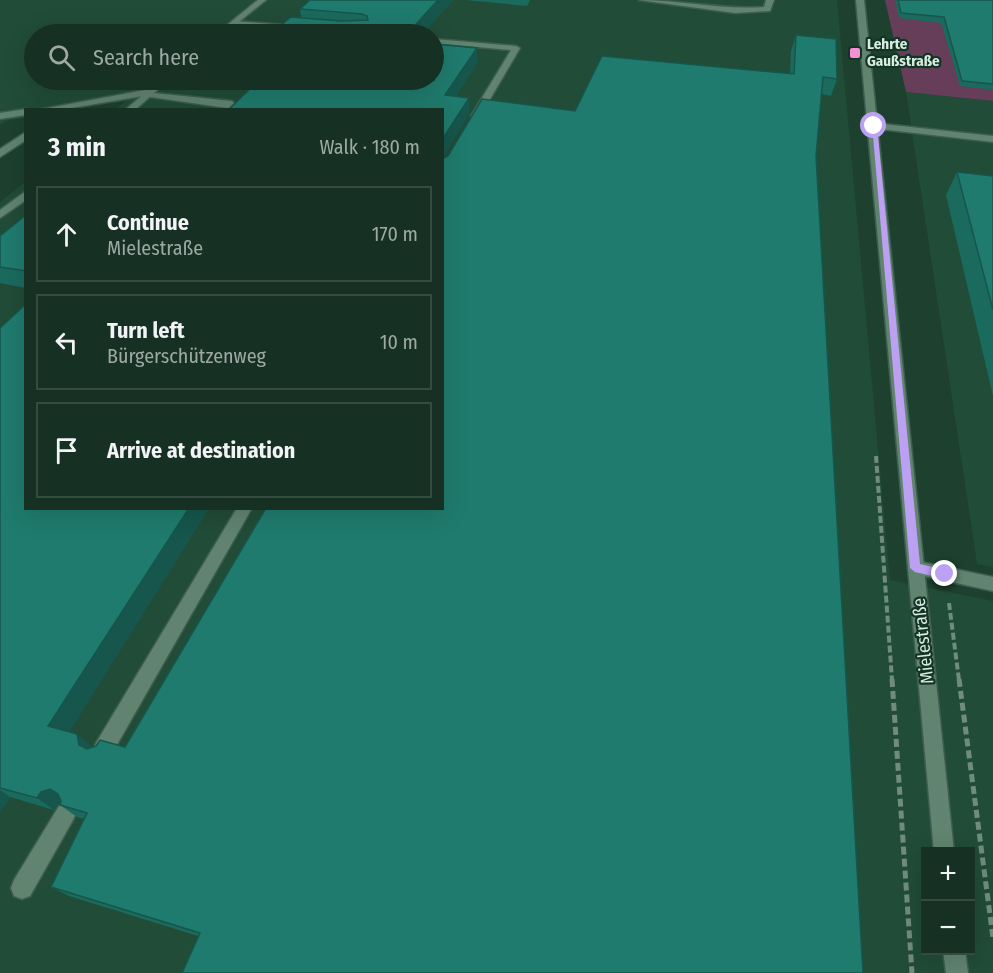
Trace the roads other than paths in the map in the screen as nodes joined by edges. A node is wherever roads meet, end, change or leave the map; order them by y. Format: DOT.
graph roads {
  1 [pos="262,0"];
  2 [pos="643,0"];
  3 [pos="770,0"];
  4 [pos="860,0"];
  5 [pos="235,23"];
  6 [pos="247,24"];
  7 [pos="444,42"];
  8 [pos="153,90"];
  9 [pos="148,94"];
  10 [pos="188,99"];
  11 [pos="62,108"];
  12 [pos="131,108"];
  13 [pos="178,108"];
  14 [pos="235,108"];
  15 [pos="24,112"];
  16 [pos="0,116"];
  17 [pos="470,125"];
  18 [pos="874,126"];
  19 [pos="24,136"];
  20 [pos="993,139"];
  21 [pos="0,154"];
  22 [pos="24,196"];
  23 [pos="0,215"];
  24 [pos="244,510"];
  25 [pos="915,568"];
  26 [pos="993,584"];
  27 [pos="103,750"];
  28 [pos="66,813"];
  29 [pos="943,847"];
  30 [pos="22,888"];
  31 [pos="955,955"];
  32 [pos="957,973"];
  1 -- 5 [label="street"];
  2 -- 3 [label="street"];
  4 -- 18 [label="street, Mielestraße"];
  5 -- 6 [label="street"];
  7 -- 17 [label="street"];
  8 -- 9 [label="street"];
  9 -- 10 [label="street"];
  9 -- 11 [label="street"];
  9 -- 12 [label="street"];
  10 -- 13 [label="street"];
  10 -- 14 [label="street"];
  15 -- 16 [label="street"];
  18 -- 20 [label="street"];
  18 -- 25 [label="street, Mielestraße"];
  19 -- 21 [label="street"];
  22 -- 23 [label="street"];
  24 -- 27 [label="street"];
  25 -- 26 [label="street"];
  25 -- 29 [label="street, Mielestraße"];
  28 -- 30 [label="street"];
  31 -- 32 [label="street"];
}
